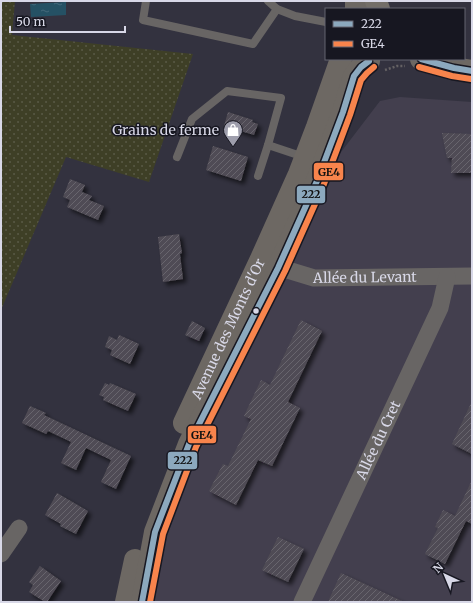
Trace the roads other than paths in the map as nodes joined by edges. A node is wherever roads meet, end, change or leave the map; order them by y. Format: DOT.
graph roads {
  1 [pos="146,1"];
  2 [pos="268,1"];
  3 [pos="277,10"];
  4 [pos="325,22"];
  5 [pos="340,60"];
  6 [pos="370,60"];
  7 [pos="430,60"];
  8 [pos="472,71"];
  9 [pos="268,145"];
  10 [pos="177,157"];
  11 [pos="315,160"];
  12 [pos="258,176"];
  13 [pos="269,265"];
  14 [pos="448,276"];
  15 [pos="472,276"];
  16 [pos="19,528"];
  17 [pos="1,554"];
  18 [pos="126,602"];
  19 [pos="142,602"];
  20 [pos="302,602"];
  1 -- 3 [label="lane"];
  2 -- 3 [label="lane"];
  3 -- 4 [label="lane"];
  5 -- 11 [label="main road, Avenue des Monts d'Or"];
  6 -- 11 [label="main road, Avenue des Monts d'Or"];
  7 -- 8 [label="main road"];
  9 -- 10 [label="lane"];
  9 -- 11 [label="lane"];
  9 -- 12 [label="lane"];
  11 -- 13 [label="main road, Avenue des Monts d'Or"];
  13 -- 14 [label="street, Allée du Levant"];
  13 -- 18 [label="main road, Avenue des Monts d'Or"];
  13 -- 19 [label="main road, Avenue des Monts d'Or"];
  14 -- 15 [label="street, Allée du Levant"];
  14 -- 20 [label="street, Allée du Cret"];
  16 -- 17 [label="street"];
}
